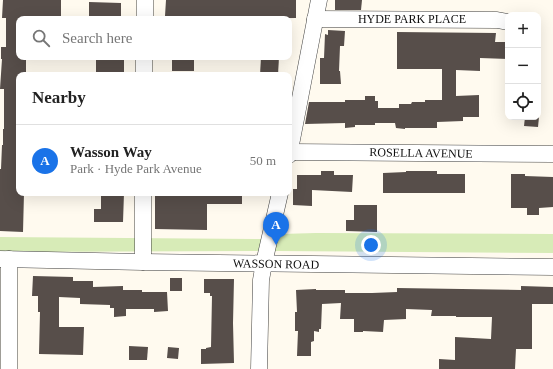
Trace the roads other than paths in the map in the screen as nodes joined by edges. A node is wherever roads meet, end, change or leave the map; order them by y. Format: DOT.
graph roads {
  1 [pos="145,0"];
  2 [pos="319,0"];
  3 [pos="145,16"];
  4 [pos="316,19"];
  5 [pos="505,22"];
  6 [pos="144,60"];
  7 [pos="144,72"];
  8 [pos="292,138"];
  9 [pos="292,153"];
  10 [pos="553,154"];
  11 [pos="143,196"];
  12 [pos="279,196"];
  13 [pos="5,259"];
  14 [pos="143,262"];
  15 [pos="264,264"];
  16 [pos="553,267"];
  17 [pos="9,369"];
  18 [pos="259,369"];
  1 -- 3 [label="street"];
  2 -- 4 [label="street"];
  4 -- 5 [label="street, HYDE PARK PLACE"];
  4 -- 8 [label="street"];
  6 -- 7 [label="street"];
  9 -- 10 [label="street, ROSELLA AVENUE"];
  11 -- 14 [label="street"];
  12 -- 15 [label="street"];
  13 -- 14 [label="street, WASSON ROAD"];
  13 -- 17 [label="street"];
  14 -- 15 [label="street, WASSON ROAD"];
  15 -- 16 [label="street, WASSON ROAD"];
  15 -- 18 [label="street"];
}
